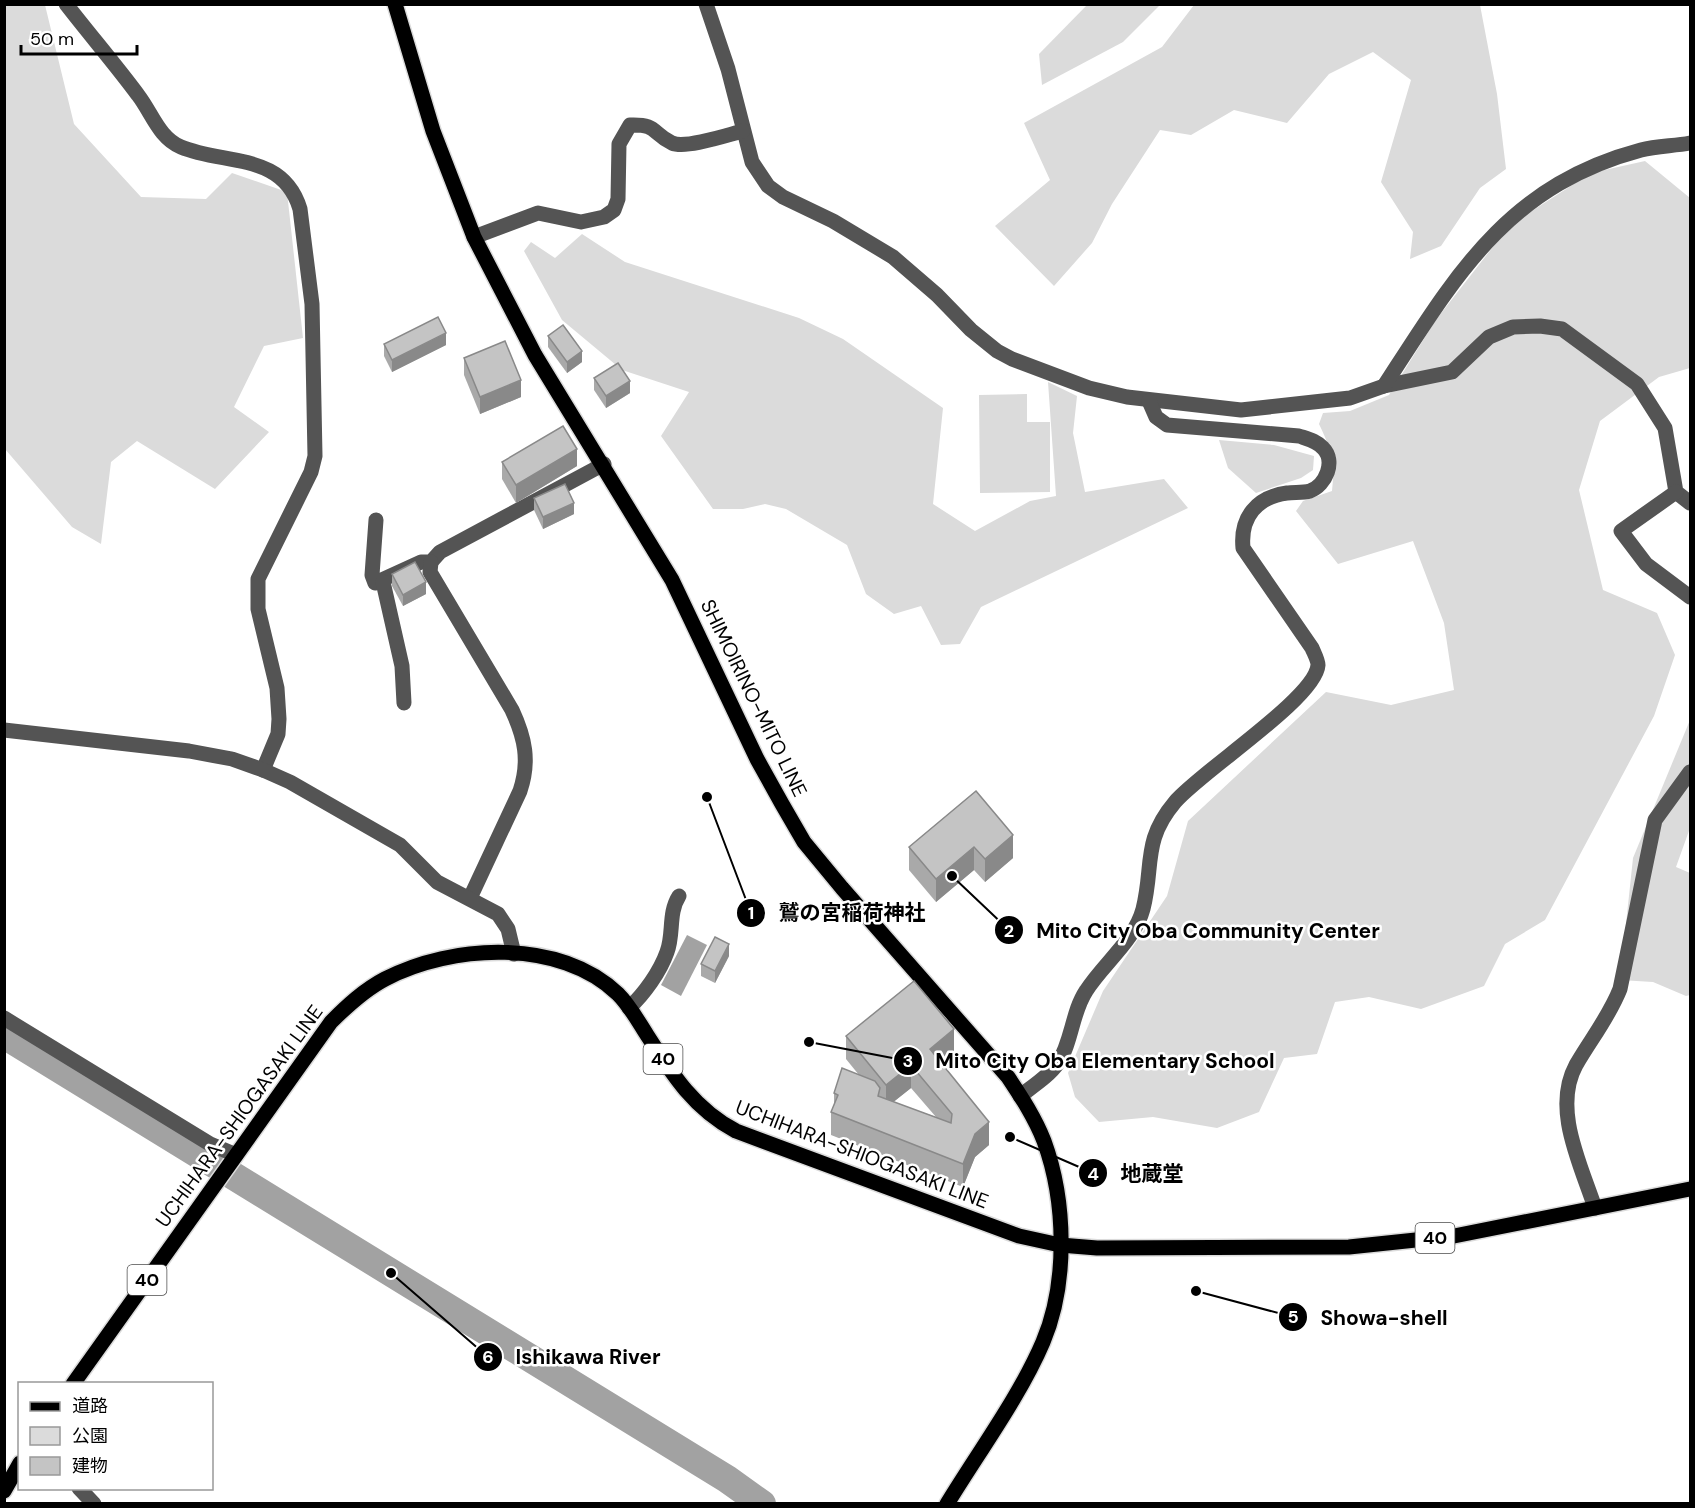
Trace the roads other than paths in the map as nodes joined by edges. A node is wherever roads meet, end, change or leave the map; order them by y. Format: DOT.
graph roads {
  1 [pos="66,4"];
  2 [pos="395,4"];
  3 [pos="706,4"];
  4 [pos="743,131"];
  5 [pos="1690,144"];
  6 [pos="474,237"];
  7 [pos="1384,386"];
  8 [pos="1149,401"];
  9 [pos="604,465"];
  10 [pos="1676,492"];
  11 [pos="1690,503"];
  12 [pos="376,520"];
  13 [pos="431,562"];
  14 [pos="383,582"];
  15 [pos="1690,597"];
  16 [pos="404,703"];
  17 [pos="4,730"];
  18 [pos="262,770"];
  19 [pos="1690,772"];
  20 [pos="679,896"];
  21 [pos="470,898"];
  22 [pos="514,954"];
  23 [pos="629,1008"];
  24 [pos="4,1018"];
  25 [pos="1020,1096"];
  26 [pos="233,1158"];
  27 [pos="1690,1189"];
  28 [pos="1595,1208"];
  29 [pos="1060,1245"];
  30 [pos="74,1382"];
  31 [pos="18,1466"];
  32 [pos="81,1490"];
  33 [pos="4,1491"];
  34 [pos="94,1503"];
  35 [pos="947,1503"];
  1 -- 18 [label="street"];
  2 -- 6 [label="main road, SHIMOIRINO-MITO LINE"];
  3 -- 4 [label="street"];
  4 -- 6 [label="street"];
  4 -- 8 [label="street"];
  5 -- 7 [label="street"];
  6 -- 9 [label="main road, SHIMOIRINO-MITO LINE"];
  7 -- 8 [label="street"];
  7 -- 10 [label="street"];
  8 -- 25 [label="street"];
  9 -- 13 [label="street"];
  9 -- 25 [label="main road, SHIMOIRINO-MITO LINE"];
  10 -- 11 [label="street"];
  10 -- 15 [label="street"];
  12 -- 14 [label="street"];
  13 -- 14 [label="street"];
  13 -- 21 [label="street"];
  14 -- 16 [label="street"];
  17 -- 18 [label="street"];
  18 -- 21 [label="street"];
  19 -- 28 [label="street"];
  20 -- 23 [label="street"];
  21 -- 22 [label="street"];
  22 -- 23 [label="main road, UCHIHARA-SHIOGASAKI LINE / 40"];
  22 -- 26 [label="main road, UCHIHARA-SHIOGASAKI LINE / 40"];
  23 -- 29 [label="main road, UCHIHARA-SHIOGASAKI LINE / 40"];
  24 -- 26 [label="street"];
  25 -- 29 [label="main road, SHIMOIRINO-MITO LINE"];
  26 -- 30 [label="main road, UCHIHARA-SHIOGASAKI LINE / 40"];
  27 -- 28 [label="main road, UCHIHARA-SHIOGASAKI LINE / 40"];
  28 -- 29 [label="main road, UCHIHARA-SHIOGASAKI LINE / 40"];
  29 -- 35 [label="main road, SHIMOIRINO-MITO LINE"];
  31 -- 33 [label="main road"];
  32 -- 34 [label="street"];
}
